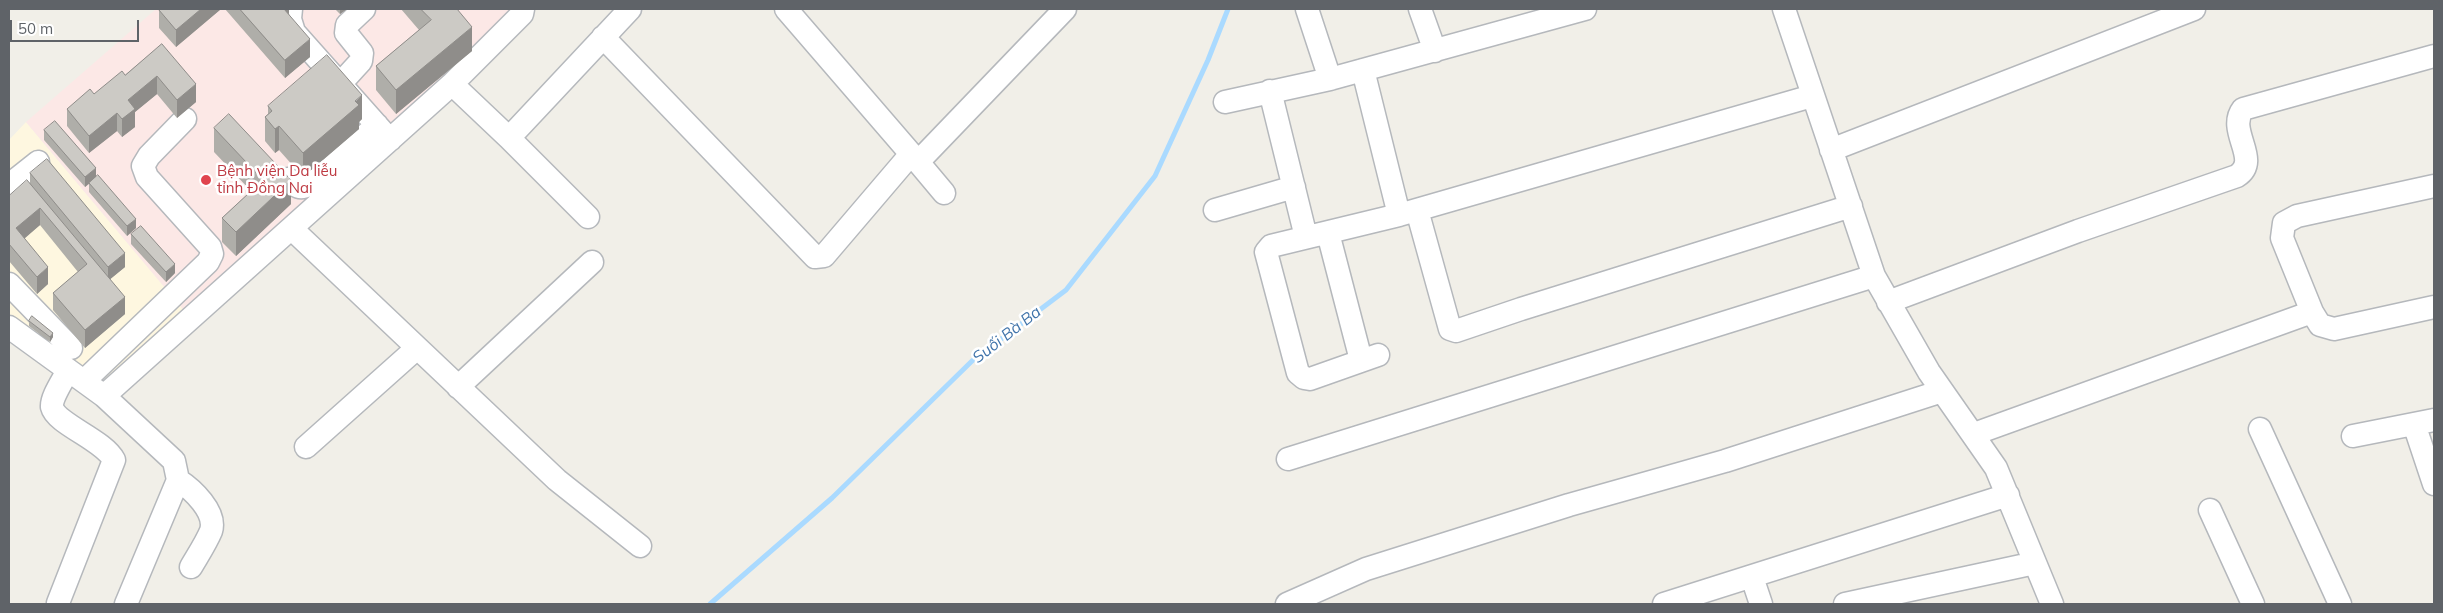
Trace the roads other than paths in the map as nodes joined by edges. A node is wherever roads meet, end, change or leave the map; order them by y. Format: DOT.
graph roads {
  1 [pos="291,9"];
  2 [pos="364,9"];
  3 [pos="523,9"];
  4 [pos="630,9"];
  5 [pos="786,9"];
  6 [pos="1065,9"];
  7 [pos="1307,9"];
  8 [pos="1420,9"];
  9 [pos="1585,9"];
  10 [pos="1784,9"];
  11 [pos="2194,9"];
  12 [pos="1556,12"];
  13 [pos="603,37"];
  14 [pos="1435,51"];
  15 [pos="2434,56"];
  16 [pos="1363,70"];
  17 [pos="1330,79"];
  18 [pos="340,84"];
  19 [pos="452,84"];
  20 [pos="1270,91"];
  21 [pos="1812,96"];
  22 [pos="1225,102"];
  23 [pos="185,119"];
  24 [pos="383,132"];
  25 [pos="509,138"];
  26 [pos="1831,150"];
  27 [pos="914,158"];
  28 [pos="38,162"];
  29 [pos="288,179"];
  30 [pos="9,185"];
  31 [pos="2434,186"];
  32 [pos="1294,187"];
  33 [pos="944,193"];
  34 [pos="1851,206"];
  35 [pos="1215,210"];
  36 [pos="1408,212"];
  37 [pos="588,217"];
  38 [pos="292,229"];
  39 [pos="1328,233"];
  40 [pos="1306,238"];
  41 [pos="592,262"];
  42 [pos="1874,276"];
  43 [pos="9,284"];
  44 [pos="1888,302"];
  45 [pos="2434,307"];
  46 [pos="2312,312"];
  47 [pos="9,327"];
  48 [pos="71,348"];
  49 [pos="417,348"];
  50 [pos="76,376"];
  51 [pos="458,387"];
  52 [pos="1942,391"];
  53 [pos="104,396"];
  54 [pos="2424,422"];
  55 [pos="2260,429"];
  56 [pos="1974,434"];
  57 [pos="2353,436"];
  58 [pos="306,447"];
  59 [pos="1288,459"];
  60 [pos="178,480"];
  61 [pos="2434,484"];
  62 [pos="2008,495"];
  63 [pos="2210,510"];
  64 [pos="640,546"];
  65 [pos="2035,563"];
  66 [pos="192,567"];
  67 [pos="1752,577"];
  68 [pos="58,603"];
  69 [pos="126,604"];
  70 [pos="1287,604"];
  71 [pos="1664,604"];
  72 [pos="1761,604"];
  73 [pos="1845,604"];
  74 [pos="2052,604"];
  75 [pos="2253,604"];
  76 [pos="2340,604"];
  1 -- 18 [label="street"];
  2 -- 18 [label="street"];
  3 -- 19 [label="street"];
  4 -- 13 [label="street"];
  5 -- 27 [label="street"];
  6 -- 27 [label="street"];
  7 -- 17 [label="street"];
  8 -- 14 [label="street"];
  9 -- 12 [label="street"];
  10 -- 21 [label="street"];
  11 -- 26 [label="street"];
  12 -- 14 [label="street"];
  13 -- 25 [label="street"];
  13 -- 27 [label="street"];
  14 -- 16 [label="street"];
  15 -- 44 [label="street"];
  16 -- 17 [label="street"];
  16 -- 36 [label="street"];
  17 -- 20 [label="street"];
  18 -- 24 [label="street"];
  19 -- 24 [label="street"];
  19 -- 25 [label="street"];
  20 -- 22 [label="street"];
  20 -- 32 [label="street"];
  21 -- 26 [label="street"];
  21 -- 36 [label="street"];
  23 -- 50 [label="street"];
  24 -- 29 [label="street"];
  24 -- 38 [label="street"];
  25 -- 37 [label="street"];
  26 -- 34 [label="street"];
  27 -- 33 [label="street"];
  28 -- 30 [label="street"];
  31 -- 46 [label="street"];
  32 -- 35 [label="street"];
  32 -- 40 [label="street"];
  34 -- 36 [label="street"];
  34 -- 42 [label="street"];
  36 -- 39 [label="street"];
  38 -- 49 [label="street"];
  38 -- 53 [label="street"];
  39 -- 40 [label="street"];
  39 -- 40 [label="street"];
  41 -- 51 [label="street"];
  42 -- 44 [label="street"];
  42 -- 59 [label="street"];
  43 -- 48 [label="street"];
  44 -- 52 [label="street"];
  45 -- 46 [label="street"];
  46 -- 56 [label="street"];
  47 -- 50 [label="street"];
  49 -- 51 [label="street"];
  49 -- 58 [label="street"];
  50 -- 53 [label="street"];
  50 -- 68 [label="street"];
  51 -- 64 [label="street"];
  52 -- 56 [label="street"];
  52 -- 70 [label="street"];
  53 -- 60 [label="street"];
  54 -- 57 [label="street"];
  54 -- 61 [label="street"];
  55 -- 76 [label="street"];
  56 -- 62 [label="street"];
  60 -- 66 [label="street"];
  60 -- 69 [label="street"];
  62 -- 65 [label="street"];
  62 -- 67 [label="street"];
  63 -- 75 [label="street"];
  65 -- 73 [label="street"];
  65 -- 74 [label="street"];
  67 -- 71 [label="street"];
  67 -- 72 [label="street"];
}
